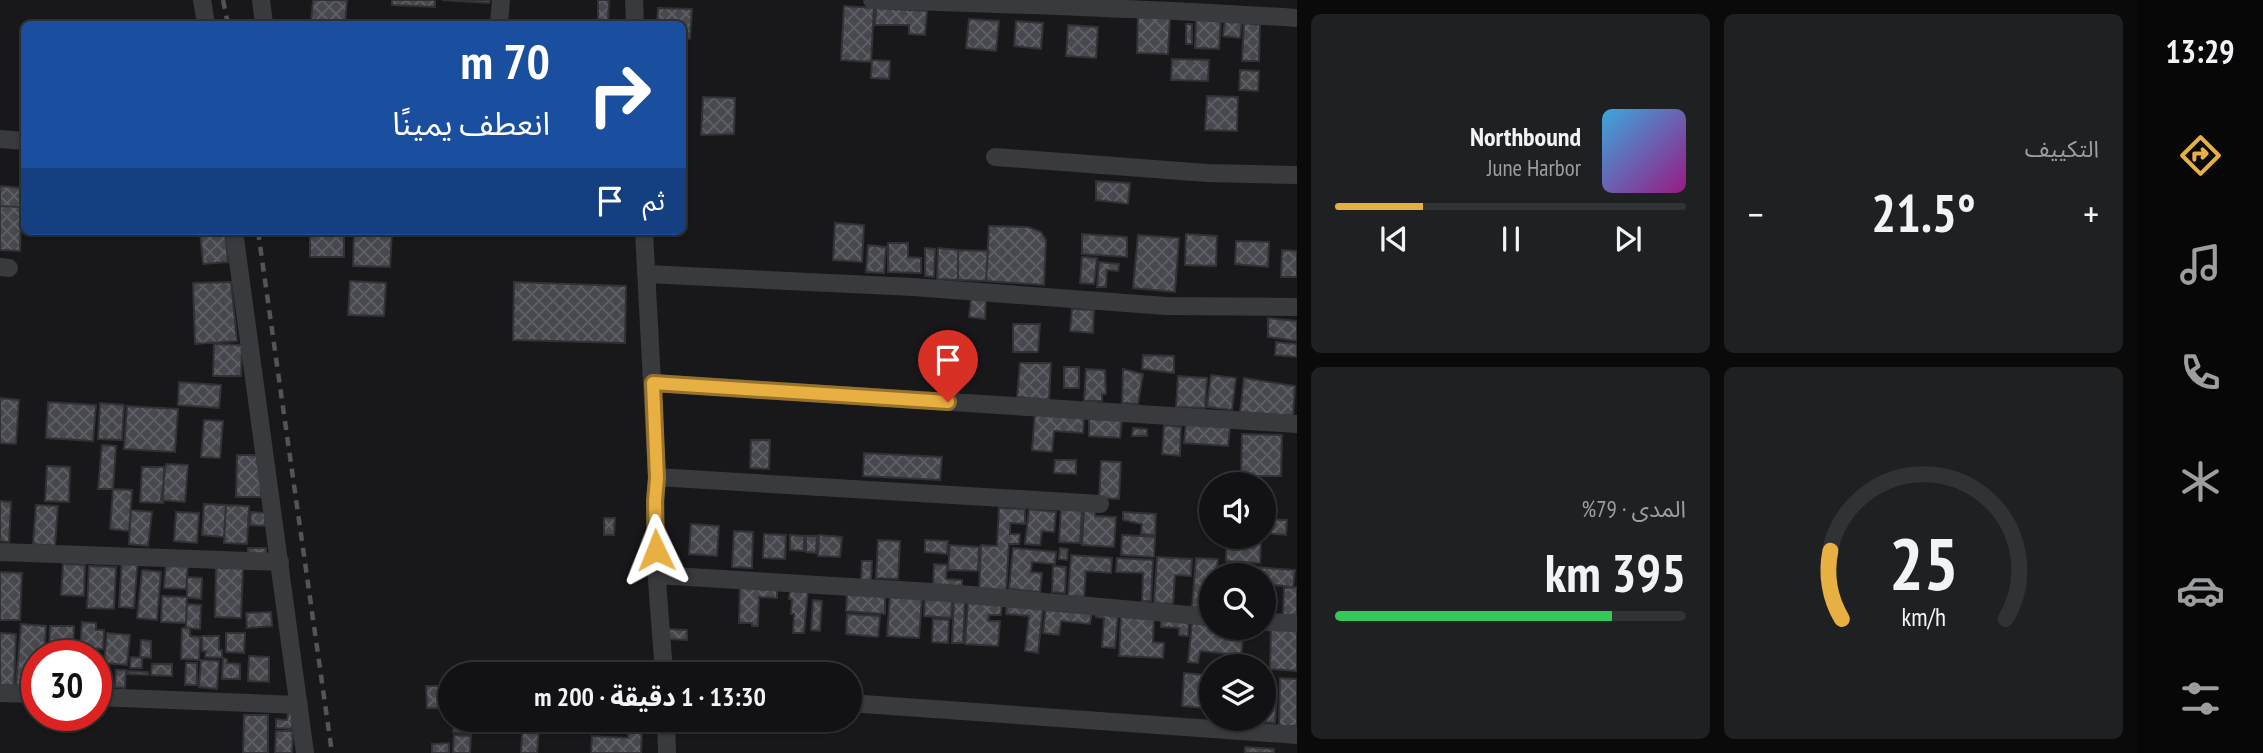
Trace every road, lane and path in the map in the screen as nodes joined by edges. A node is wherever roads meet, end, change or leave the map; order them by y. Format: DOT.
graph roads {
  1 [pos="202,0"];
  2 [pos="261,0"];
  3 [pos="500,0"];
  4 [pos="635,0"];
  5 [pos="872,0"];
  6 [pos="933,1"];
  7 [pos="1146,5"];
  8 [pos="1297,18"];
  9 [pos="206,21"];
  10 [pos="264,21"];
  11 [pos="499,21"];
  12 [pos="635,21"];
  13 [pos="0,139"];
  14 [pos="21,141"];
  15 [pos="995,157"];
  16 [pos="1297,175"];
  17 [pos="235,235"];
  18 [pos="644,235"];
  19 [pos="646,274"];
  20 [pos="1297,307"];
  21 [pos="653,383"];
  22 [pos="1297,424"];
  23 [pos="657,478"];
  24 [pos="1100,504"];
  25 [pos="0,552"];
  26 [pos="280,562"];
  27 [pos="657,575"];
  28 [pos="1199,616"];
  29 [pos="1276,622"];
  30 [pos="1297,623"];
  31 [pos="663,662"];
  32 [pos="0,693"];
  33 [pos="21,694"];
  34 [pos="112,697"];
  35 [pos="862,704"];
  36 [pos="299,705"];
  37 [pos="666,732"];
  38 [pos="1297,735"];
  39 [pos="305,753"];
  40 [pos="667,753"];
  1 -- 9 [label="street"];
  2 -- 10 [label="street"];
  3 -- 11 [label="street"];
  4 -- 12 [label="street"];
  5 -- 6 [label="street"];
  6 -- 7 [label="street"];
  7 -- 8 [label="street"];
  13 -- 14 [label="street"];
  15 -- 16 [label="street"];
  17 -- 26 [label="street"];
  18 -- 19 [label="street"];
  19 -- 20 [label="street"];
  19 -- 21 [label="street"];
  21 -- 22 [label="street"];
  21 -- 23 [label="street"];
  23 -- 24 [label="street"];
  23 -- 27 [label="street"];
  25 -- 26 [label="street"];
  26 -- 36 [label="street"];
  27 -- 28 [label="street"];
  27 -- 31 [label="street"];
  29 -- 30 [label="street"];
  32 -- 33 [label="street"];
  34 -- 36 [label="street"];
  35 -- 38 [label="street"];
  36 -- 39 [label="street"];
  37 -- 40 [label="street"];
}
